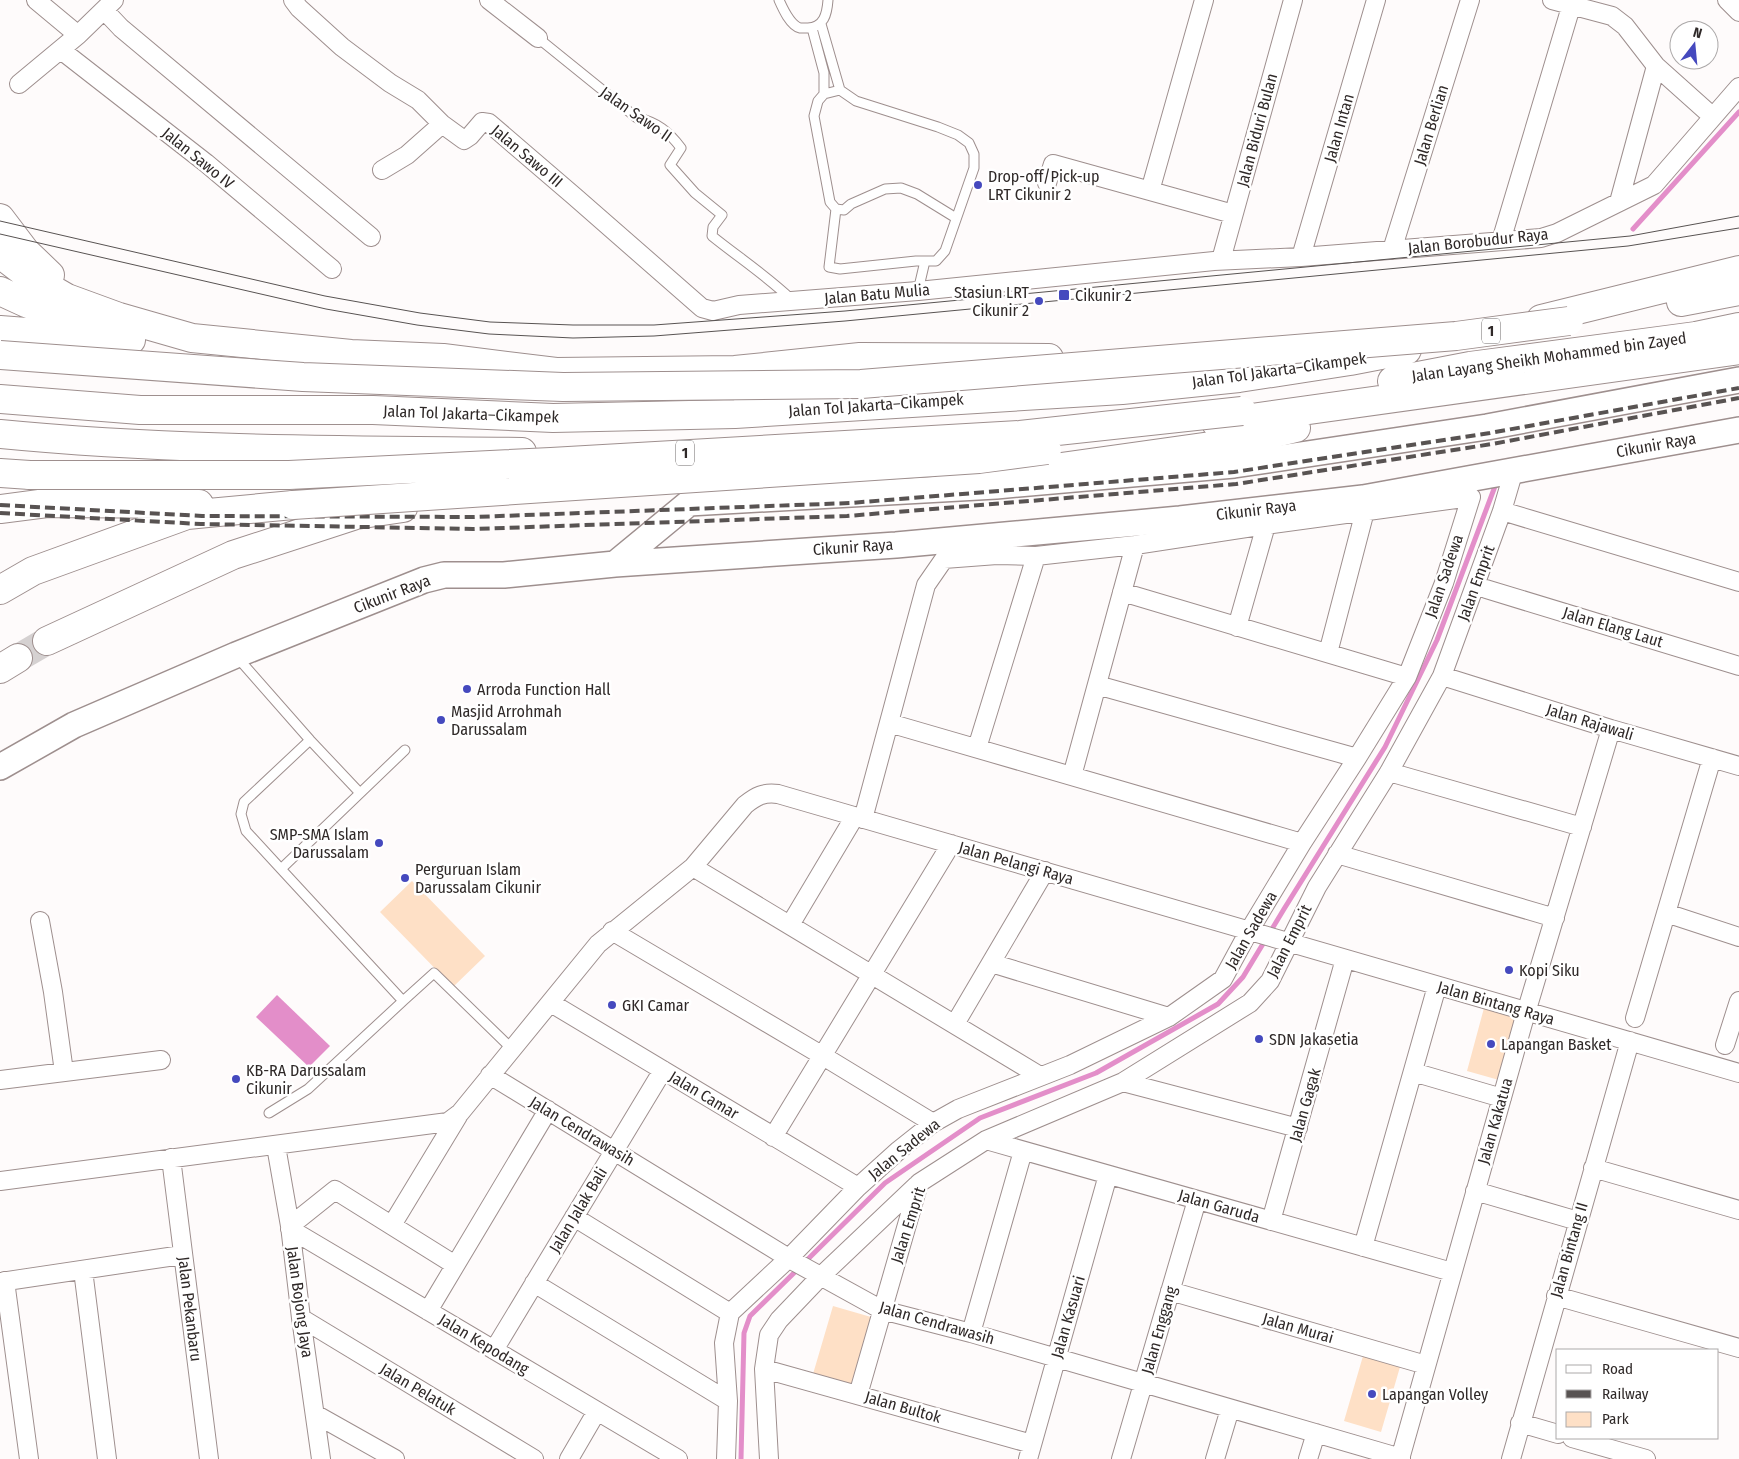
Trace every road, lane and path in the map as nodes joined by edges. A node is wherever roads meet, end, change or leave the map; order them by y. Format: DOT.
graph roads {
  1 [pos="36,0"];
  2 [pos="293,0"];
  3 [pos="489,0"];
  4 [pos="779,0"];
  5 [pos="828,0"];
  6 [pos="1204,0"];
  7 [pos="1293,0"];
  8 [pos="1376,0"];
  9 [pos="1470,0"];
  10 [pos="1552,0"];
  11 [pos="1728,0"];
  12 [pos="1572,3"];
  13 [pos="109,5"];
  14 [pos="1739,12"];
  15 [pos="817,26"];
  16 [pos="78,35"];
  17 [pos="538,38"];
  18 [pos="60,50"];
  19 [pos="1656,66"];
  20 [pos="19,84"];
  21 [pos="1739,87"];
  22 [pos="840,90"];
  23 [pos="824,94"];
  24 [pos="1713,117"];
  25 [pos="442,124"];
  26 [pos="382,170"];
  27 [pos="1047,183"];
  28 [pos="1150,191"];
  29 [pos="1619,202"];
  30 [pos="836,209"];
  31 [pos="1233,214"];
  32 [pos="0,218"];
  33 [pos="956,218"];
  34 [pos="370,237"];
  35 [pos="1501,241"];
  36 [pos="1392,250"];
  37 [pos="0,254"];
  38 [pos="1302,257"];
  39 [pos="1221,260"];
  40 [pos="925,261"];
  41 [pos="332,269"];
  42 [pos="1739,270"];
  43 [pos="0,291"];
  44 [pos="918,291"];
  45 [pos="1739,291"];
  46 [pos="792,300"];
  47 [pos="713,311"];
  48 [pos="1739,327"];
  49 [pos="125,329"];
  50 [pos="0,330"];
  51 [pos="1739,350"];
  52 [pos="0,355"];
  53 [pos="1178,359"];
  54 [pos="1739,380"];
  55 [pos="0,399"];
  56 [pos="1367,402"];
  57 [pos="1242,411"];
  58 [pos="553,418"];
  59 [pos="1739,430"];
  60 [pos="0,434"];
  61 [pos="1514,470"];
  62 [pos="0,473"];
  63 [pos="293,505"];
  64 [pos="0,509"];
  65 [pos="1365,511"];
  66 [pos="1502,511"];
  67 [pos="1266,524"];
  68 [pos="1135,545"];
  69 [pos="1036,556"];
  70 [pos="615,564"];
  71 [pos="1739,582"];
  72 [pos="1486,588"];
  73 [pos="0,590"];
  74 [pos="1122,592"];
  75 [pos="1237,627"];
  76 [pos="48,641"];
  77 [pos="1328,654"];
  78 [pos="236,655"];
  79 [pos="1739,666"];
  80 [pos="1442,676"];
  81 [pos="1407,677"];
  82 [pos="1097,685"];
  83 [pos="889,723"];
  84 [pos="1611,729"];
  85 [pos="310,740"];
  86 [pos="977,748"];
  87 [pos="405,750"];
  88 [pos="1357,758"];
  89 [pos="1712,758"];
  90 [pos="1739,766"];
  91 [pos="0,767"];
  92 [pos="1389,772"];
  93 [pos="1072,776"];
  94 [pos="360,793"];
  95 [pos="859,817"];
  96 [pos="1582,826"];
  97 [pos="1302,843"];
  98 [pos="952,844"];
  99 [pos="1337,854"];
  100 [pos="693,867"];
  101 [pos="282,869"];
  102 [pos="1045,871"];
  103 [pos="1666,913"];
  104 [pos="1554,918"];
  105 [pos="40,921"];
  106 [pos="790,925"];
  107 [pos="1251,931"];
  108 [pos="612,932"];
  109 [pos="1739,937"];
  110 [pos="1285,941"];
  111 [pos="1345,959"];
  112 [pos="991,963"];
  113 [pos="872,975"];
  114 [pos="1437,986"];
  115 [pos="403,1001"];
  116 [pos="1739,1001"];
  117 [pos="551,1003"];
  118 [pos="1527,1012"];
  119 [pos="1169,1017"];
  120 [pos="1635,1018"];
  121 [pos="955,1024"];
  122 [pos="1630,1041"];
  123 [pos="1725,1045"];
  124 [pos="512,1049"];
  125 [pos="823,1056"];
  126 [pos="161,1060"];
  127 [pos="663,1070"];
  128 [pos="64,1072"];
  129 [pos="1413,1072"];
  130 [pos="1739,1074"];
  131 [pos="490,1075"];
  132 [pos="1040,1076"];
  133 [pos="0,1080"];
  134 [pos="1123,1082"];
  135 [pos="1502,1098"];
  136 [pos="548,1110"];
  137 [pos="269,1113"];
  138 [pos="460,1113"];
  139 [pos="933,1123"];
  140 [pos="1298,1128"];
  141 [pos="774,1137"];
  142 [pos="986,1140"];
  143 [pos="276,1146"];
  144 [pos="614,1151"];
  145 [pos="1023,1151"];
  146 [pos="171,1158"];
  147 [pos="1593,1168"];
  148 [pos="1108,1175"];
  149 [pos="0,1181"];
  150 [pos="919,1183"];
  151 [pos="858,1187"];
  152 [pos="1475,1191"];
  153 [pos="1196,1200"];
  154 [pos="1739,1210"];
  155 [pos="574,1217"];
  156 [pos="1271,1221"];
  157 [pos="1578,1221"];
  158 [pos="392,1225"];
  159 [pos="290,1227"];
  160 [pos="1363,1247"];
  161 [pos="182,1254"];
  162 [pos="792,1260"];
  163 [pos="456,1265"];
  164 [pos="84,1270"];
  165 [pos="1452,1272"];
  166 [pos="816,1274"];
  167 [pos="2,1282"];
  168 [pos="534,1283"];
  169 [pos="1170,1291"];
  170 [pos="1556,1296"];
  171 [pos="882,1310"];
  172 [pos="428,1311"];
  173 [pos="730,1313"];
  174 [pos="301,1318"];
  175 [pos="972,1333"];
  176 [pos="1739,1348"];
  177 [pos="494,1350"];
  178 [pos="1056,1357"];
  179 [pos="1426,1365"];
  180 [pos="764,1368"];
  181 [pos="1143,1383"];
  182 [pos="858,1395"];
  183 [pos="728,1401"];
  184 [pos="1230,1409"];
  185 [pos="597,1411"];
  186 [pos="315,1414"];
  187 [pos="1520,1423"];
  188 [pos="1316,1433"];
  189 [pos="1556,1433"];
  190 [pos="1576,1439"];
  191 [pos="1030,1452"];
  192 [pos="655,1454"];
  193 [pos="1400,1458"];
  194 [pos="29,1459"];
  195 [pos="107,1459"];
  196 [pos="209,1459"];
  197 [pos="321,1459"];
  198 [pos="395,1459"];
  199 [pos="534,1459"];
  200 [pos="569,1459"];
  201 [pos="678,1459"];
  202 [pos="726,1459"];
  203 [pos="769,1459"];
  204 [pos="1121,1459"];
  205 [pos="1216,1459"];
  206 [pos="1308,1459"];
  207 [pos="1511,1459"];
  208 [pos="1646,1459"];
  1 -- 16 [label="street"];
  2 -- 25 [label="street, Jalan Sawo III"];
  3 -- 17 [label="street, Jalan Sawo II"];
  4 -- 15 [label="lane"];
  5 -- 15 [label="lane"];
  6 -- 28 [label="street"];
  7 -- 31 [label="street, Jalan Biduri Bulan"];
  8 -- 38 [label="street, Jalan Intan"];
  9 -- 36 [label="street, Jalan Berlian"];
  10 -- 12 [label="street"];
  11 -- 14 [label="street"];
  12 -- 19 [label="street"];
  12 -- 35 [label="street"];
  13 -- 16 [label="street"];
  13 -- 34 [label="street"];
  15 -- 22 [label="lane"];
  15 -- 23 [label="lane"];
  16 -- 18 [label="street"];
  17 -- 46 [label="lane, Jalan Sawo II"];
  18 -- 20 [label="street"];
  18 -- 41 [label="street, Jalan Sawo IV"];
  19 -- 24 [label="street"];
  19 -- 29 [label="street"];
  21 -- 24 [label="street, Jalan Borobudur Raya"];
  22 -- 23 [label="lane"];
  22 -- 33 [label="lane"];
  23 -- 30 [label="lane"];
  24 -- 29 [label="street, Jalan Borobudur Raya"];
  25 -- 26 [label="street"];
  25 -- 47 [label="street, Jalan Sawo III"];
  27 -- 28 [label="street"];
  28 -- 31 [label="street"];
  29 -- 35 [label="street, Jalan Borobudur Raya"];
  30 -- 33 [label="lane"];
  30 -- 40 [label="lane"];
  31 -- 39 [label="street, Jalan Biduri Bulan"];
  32 -- 49 [label="highway"];
  33 -- 40 [label="lane"];
  35 -- 36 [label="street, Jalan Borobudur Raya"];
  36 -- 38 [label="street, Jalan Borobudur Raya"];
  37 -- 49 [label="highway"];
  38 -- 39 [label="street, Jalan Borobudur Raya"];
  39 -- 44 [label="street, Jalan Batu Mulia"];
  40 -- 44 [label="lane"];
  42 -- 58 [label="highway, Jalan Tol Jakarta–Cikampek / 1"];
  43 -- 49 [label="highway"];
  44 -- 46 [label="street, Jalan Batu Mulia"];
  45 -- 53 [label="highway, Jalan Layang Sheikh Mohammed bin Zayed / 1, bridge"];
  46 -- 47 [label="street, Jalan Batu Mulia"];
  48 -- 57 [label="highway, Jalan Layang Sheikh Mohammed bin Zayed / 1"];
  49 -- 50 [label="highway"];
  49 -- 53 [label="highway, bridge"];
  49 -- 58 [label="highway"];
  51 -- 56 [label="highway, 1"];
  52 -- 53 [label="highway, bridge"];
  54 -- 70 [label="street"];
  55 -- 58 [label="highway, Jalan Tol Jakarta–Cikampek / 1"];
  56 -- 60 [label="highway, 1"];
  56 -- 76 [label="highway"];
  57 -- 62 [label="highway, bridge"];
  57 -- 63 [label="highway, bridge"];
  59 -- 61 [label="street, Cikunir Raya"];
  61 -- 66 [label="street, Jalan Emprit"];
  61 -- 70 [label="street, Cikunir Raya"];
  63 -- 64 [label="highway"];
  63 -- 73 [label="highway"];
  65 -- 67 [label="street"];
  65 -- 77 [label="street"];
  65 -- 81 [label="street, Jalan Sadewa"];
  66 -- 71 [label="street"];
  66 -- 80 [label="street, Jalan Emprit"];
  67 -- 68 [label="street"];
  67 -- 75 [label="street"];
  68 -- 69 [label="street"];
  68 -- 74 [label="street"];
  69 -- 83 [label="street"];
  69 -- 86 [label="street"];
  70 -- 78 [label="street, Cikunir Raya"];
  72 -- 79 [label="street, Jalan Elang Laut"];
  74 -- 75 [label="street"];
  74 -- 82 [label="street"];
  75 -- 77 [label="street"];
  77 -- 81 [label="street"];
  78 -- 85 [label="lane"];
  78 -- 91 [label="street, Cikunir Raya"];
  80 -- 84 [label="street, Jalan Rajawali"];
  80 -- 92 [label="street, Jalan Emprit"];
  81 -- 88 [label="street, Jalan Sadewa"];
  82 -- 88 [label="street"];
  82 -- 93 [label="street"];
  83 -- 86 [label="street"];
  83 -- 95 [label="street"];
  84 -- 89 [label="street, Jalan Rajawali"];
  84 -- 96 [label="street, Jalan Kakatua"];
  85 -- 94 [label="lane"];
  85 -- 101 [label="lane"];
  86 -- 93 [label="street"];
  87 -- 94 [label="lane"];
  88 -- 97 [label="street, Jalan Sadewa"];
  89 -- 90 [label="street, Jalan Rajawali"];
  89 -- 103 [label="street"];
  92 -- 96 [label="street"];
  92 -- 99 [label="street, Jalan Emprit"];
  93 -- 97 [label="street"];
  94 -- 101 [label="lane"];
  95 -- 98 [label="street, Jalan Pelangi Raya"];
  95 -- 100 [label="street, Jalan Pelangi Raya"];
  95 -- 106 [label="street"];
  96 -- 104 [label="street, Jalan Kakatua"];
  97 -- 107 [label="street, Jalan Sadewa"];
  98 -- 102 [label="street, Jalan Pelangi Raya"];
  98 -- 113 [label="street"];
  99 -- 104 [label="street"];
  99 -- 110 [label="street, Jalan Emprit"];
  100 -- 106 [label="street"];
  100 -- 108 [label="street"];
  101 -- 115 [label="lane"];
  102 -- 107 [label="street, Jalan Pelangi Raya"];
  102 -- 112 [label="street"];
  103 -- 109 [label="street"];
  103 -- 120 [label="street"];
  104 -- 118 [label="street, Jalan Kakatua"];
  105 -- 128 [label="street"];
  106 -- 113 [label="street"];
  107 -- 110 [label="street, Jalan Bintang Raya"];
  107 -- 119 [label="street, Jalan Sadewa"];
  108 -- 117 [label="street"];
  108 -- 125 [label="street"];
  110 -- 111 [label="street, Jalan Bintang Raya"];
  110 -- 134 [label="street, Jalan Emprit"];
  111 -- 114 [label="street, Jalan Bintang Raya"];
  111 -- 140 [label="street, Jalan Gagak"];
  112 -- 119 [label="street"];
  112 -- 121 [label="street"];
  113 -- 121 [label="street"];
  113 -- 125 [label="street"];
  114 -- 118 [label="street, Jalan Bintang Raya"];
  114 -- 129 [label="street"];
  115 -- 124 [label="lane"];
  115 -- 137 [label="lane"];
  116 -- 123 [label="street"];
  117 -- 124 [label="street"];
  117 -- 127 [label="street, Jalan Camar"];
  118 -- 122 [label="street, Jalan Bintang Raya"];
  118 -- 135 [label="street, Jalan Kakatua"];
  119 -- 132 [label="street, Jalan Sadewa"];
  121 -- 132 [label="street"];
  122 -- 130 [label="street, Jalan Bintang Raya"];
  122 -- 147 [label="street, Jalan Bintang II"];
  124 -- 131 [label="street"];
  125 -- 139 [label="street"];
  125 -- 141 [label="street"];
  126 -- 128 [label="street"];
  127 -- 141 [label="street, Jalan Camar"];
  127 -- 144 [label="street, Jalan Jalak Bali"];
  128 -- 133 [label="street"];
  129 -- 135 [label="street"];
  129 -- 160 [label="street"];
  131 -- 136 [label="street, Jalan Cendrawasih"];
  131 -- 138 [label="street"];
  132 -- 139 [label="street, Jalan Sadewa"];
  134 -- 140 [label="street"];
  134 -- 142 [label="street, Jalan Emprit"];
  135 -- 152 [label="street, Jalan Kakatua"];
  136 -- 144 [label="street, Jalan Cendrawasih"];
  136 -- 163 [label="street"];
  138 -- 143 [label="street"];
  138 -- 158 [label="street"];
  139 -- 151 [label="street, Jalan Sadewa"];
  140 -- 156 [label="street, Jalan Gagak"];
  141 -- 151 [label="street, Jalan Camar"];
  142 -- 145 [label="street, Jalan Garuda"];
  142 -- 150 [label="street, Jalan Emprit"];
  143 -- 146 [label="street"];
  143 -- 159 [label="street, Jalan Bojong Jaya"];
  144 -- 155 [label="street, Jalan Jalak Bali"];
  144 -- 162 [label="street, Jalan Cendrawasih"];
  145 -- 148 [label="street, Jalan Garuda"];
  145 -- 175 [label="street"];
  146 -- 149 [label="street"];
  146 -- 161 [label="street, Jalan Pekanbaru"];
  147 -- 154 [label="street"];
  147 -- 157 [label="street, Jalan Bintang II"];
  148 -- 153 [label="street, Jalan Garuda"];
  148 -- 178 [label="street, Jalan Kasuari"];
  150 -- 166 [label="street"];
  150 -- 171 [label="street, Jalan Emprit"];
  151 -- 162 [label="street, Jalan Sadewa"];
  152 -- 157 [label="street"];
  152 -- 165 [label="street, Jalan Kakatua"];
  153 -- 156 [label="street, Jalan Garuda"];
  153 -- 169 [label="street, Jalan Enggang"];
  155 -- 168 [label="street, Jalan Jalak Bali"];
  155 -- 173 [label="street"];
  156 -- 160 [label="street, Jalan Garuda"];
  157 -- 170 [label="street, Jalan Bintang II"];
  158 -- 159 [label="street"];
  158 -- 163 [label="street"];
  159 -- 172 [label="street, Jalan Kepodang"];
  159 -- 174 [label="street, Jalan Bojong Jaya"];
  160 -- 165 [label="street, Jalan Garuda"];
  161 -- 164 [label="street"];
  161 -- 196 [label="street, Jalan Pekanbaru"];
  162 -- 166 [label="street, Jalan Cendrawasih"];
  162 -- 173 [label="street, Jalan Sadewa"];
  163 -- 172 [label="street"];
  164 -- 167 [label="street"];
  164 -- 195 [label="street"];
  165 -- 179 [label="street, Jalan Kakatua"];
  166 -- 171 [label="street, Jalan Cendrawasih"];
  166 -- 180 [label="street"];
  167 -- 194 [label="street"];
  168 -- 177 [label="street, Jalan Jalak Bali"];
  168 -- 183 [label="street"];
  169 -- 179 [label="street, Jalan Murai"];
  169 -- 181 [label="street, Jalan Enggang"];
  170 -- 176 [label="street"];
  170 -- 187 [label="street, Jalan Bintang II"];
  171 -- 175 [label="street, Jalan Cendrawasih"];
  171 -- 182 [label="street, Jalan Bultok"];
  172 -- 177 [label="street, Jalan Kepodang"];
  173 -- 183 [label="street"];
  174 -- 186 [label="street, Jalan Bojong Jaya"];
  174 -- 199 [label="street, Jalan Pelatuk"];
  175 -- 178 [label="street, Jalan Cendrawasih"];
  177 -- 185 [label="street, Jalan Kepodang"];
  178 -- 181 [label="street, Jalan Cendrawasih"];
  178 -- 191 [label="street, Jalan Kasuari"];
  179 -- 193 [label="street, Jalan Kakatua"];
  180 -- 182 [label="street"];
  180 -- 203 [label="street"];
  181 -- 184 [label="street, Jalan Cendrawasih"];
  181 -- 204 [label="street, Jalan Enggang"];
  182 -- 191 [label="street, Jalan Bultok"];
  183 -- 202 [label="street"];
  184 -- 188 [label="street, Jalan Cendrawasih"];
  184 -- 205 [label="street"];
  185 -- 192 [label="street, Jalan Kepodang"];
  185 -- 200 [label="street"];
  186 -- 197 [label="street, Jalan Bojong Jaya"];
  186 -- 198 [label="street"];
  187 -- 189 [label="street"];
  187 -- 207 [label="street, Jalan Bintang II"];
  188 -- 193 [label="street, Jalan Cendrawasih"];
  188 -- 206 [label="street"];
  190 -- 208 [label="street"];
  192 -- 201 [label="street, Jalan Kepodang"];
}
